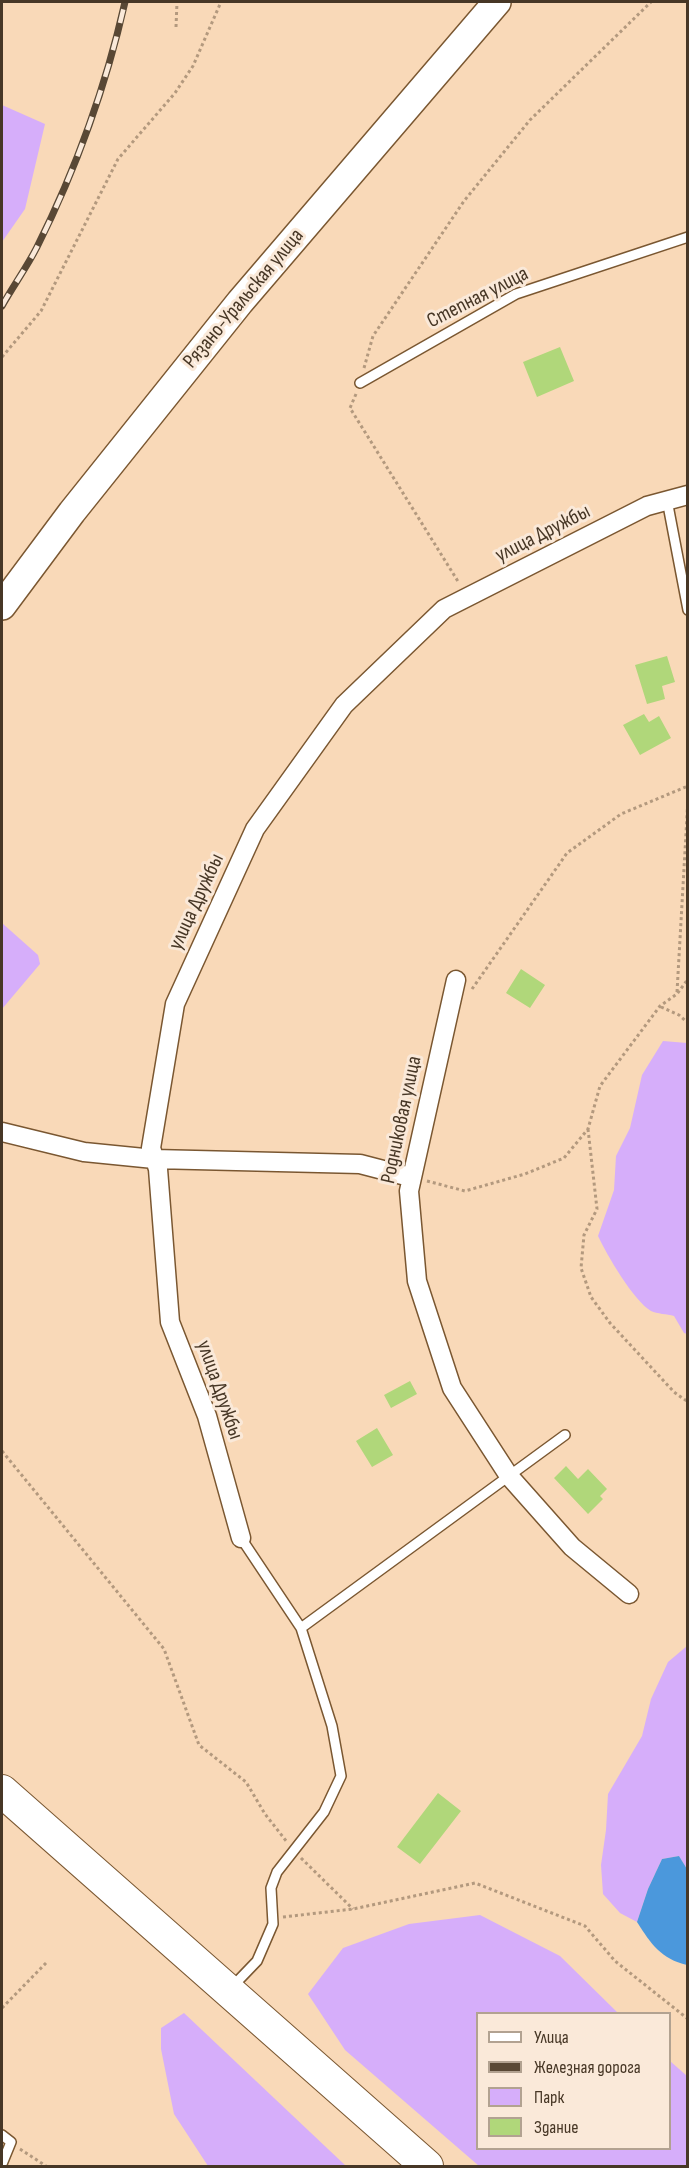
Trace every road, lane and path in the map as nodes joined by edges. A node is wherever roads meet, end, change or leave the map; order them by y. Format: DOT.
graph roads {
  1 [pos="177,2"];
  2 [pos="222,2"];
  3 [pos="497,2"];
  4 [pos="651,2"];
  5 [pos="176,27"];
  6 [pos="687,237"];
  7 [pos="2,357"];
  8 [pos="360,383"];
  9 [pos="687,495"];
  10 [pos="667,500"];
  11 [pos="468,597"];
  12 [pos="2,606"];
  13 [pos="687,610"];
  14 [pos="687,786"];
  15 [pos="687,798"];
  16 [pos="687,979"];
  17 [pos="456,980"];
  18 [pos="677,994"];
  19 [pos="660,1006"];
  20 [pos="446,1022"];
  21 [pos="687,1023"];
  22 [pos="588,1129"];
  23 [pos="2,1132"];
  24 [pos="154,1159"];
  25 [pos="411,1177"];
  26 [pos="687,1402"];
  27 [pos="565,1435"];
  28 [pos="2,1451"];
  29 [pos="509,1476"];
  30 [pos="242,1538"];
  31 [pos="629,1594"];
  32 [pos="301,1628"];
  33 [pos="2,1791"];
  34 [pos="294,1850"];
  35 [pos="353,1909"];
  36 [pos="273,1918"];
  37 [pos="46,1963"];
  38 [pos="228,1991"];
  39 [pos="2,2008"];
  40 [pos="687,2019"];
  41 [pos="2,2135"];
  42 [pos="11,2142"];
  43 [pos="2,2164"];
  44 [pos="46,2166"];
  45 [pos="427,2166"];
  1 -- 5 [label="path"];
  2 -- 7 [label="path"];
  3 -- 12 [label="main road, Рязано-Уральская улица"];
  4 -- 8 [label="path"];
  6 -- 8 [label="lane, Степная улица"];
  8 -- 11 [label="path"];
  9 -- 10 [label="street, улица Дружбы"];
  10 -- 11 [label="street, улица Дружбы"];
  10 -- 13 [label="lane"];
  11 -- 24 [label="street, улица Дружбы"];
  14 -- 20 [label="path"];
  15 -- 18 [label="path"];
  16 -- 18 [label="path"];
  17 -- 20 [label="street, Родниковая улица"];
  18 -- 19 [label="path"];
  19 -- 21 [label="path"];
  19 -- 22 [label="path"];
  20 -- 25 [label="street, Родниковая улица"];
  22 -- 25 [label="path"];
  22 -- 26 [label="path"];
  23 -- 24 [label="street"];
  24 -- 25 [label="street"];
  24 -- 30 [label="street, улица Дружбы"];
  25 -- 29 [label="street, Родниковая улица"];
  27 -- 29 [label="lane"];
  28 -- 34 [label="path"];
  29 -- 31 [label="street, Родниковая улица"];
  29 -- 32 [label="lane"];
  30 -- 32 [label="lane"];
  32 -- 34 [label="lane"];
  33 -- 38 [label="highway"];
  34 -- 35 [label="path"];
  34 -- 36 [label="lane"];
  35 -- 36 [label="path"];
  35 -- 40 [label="path"];
  36 -- 38 [label="lane"];
  37 -- 39 [label="path"];
  38 -- 45 [label="highway"];
  41 -- 42 [label="lane"];
  42 -- 43 [label="lane"];
  42 -- 44 [label="path"];
}
